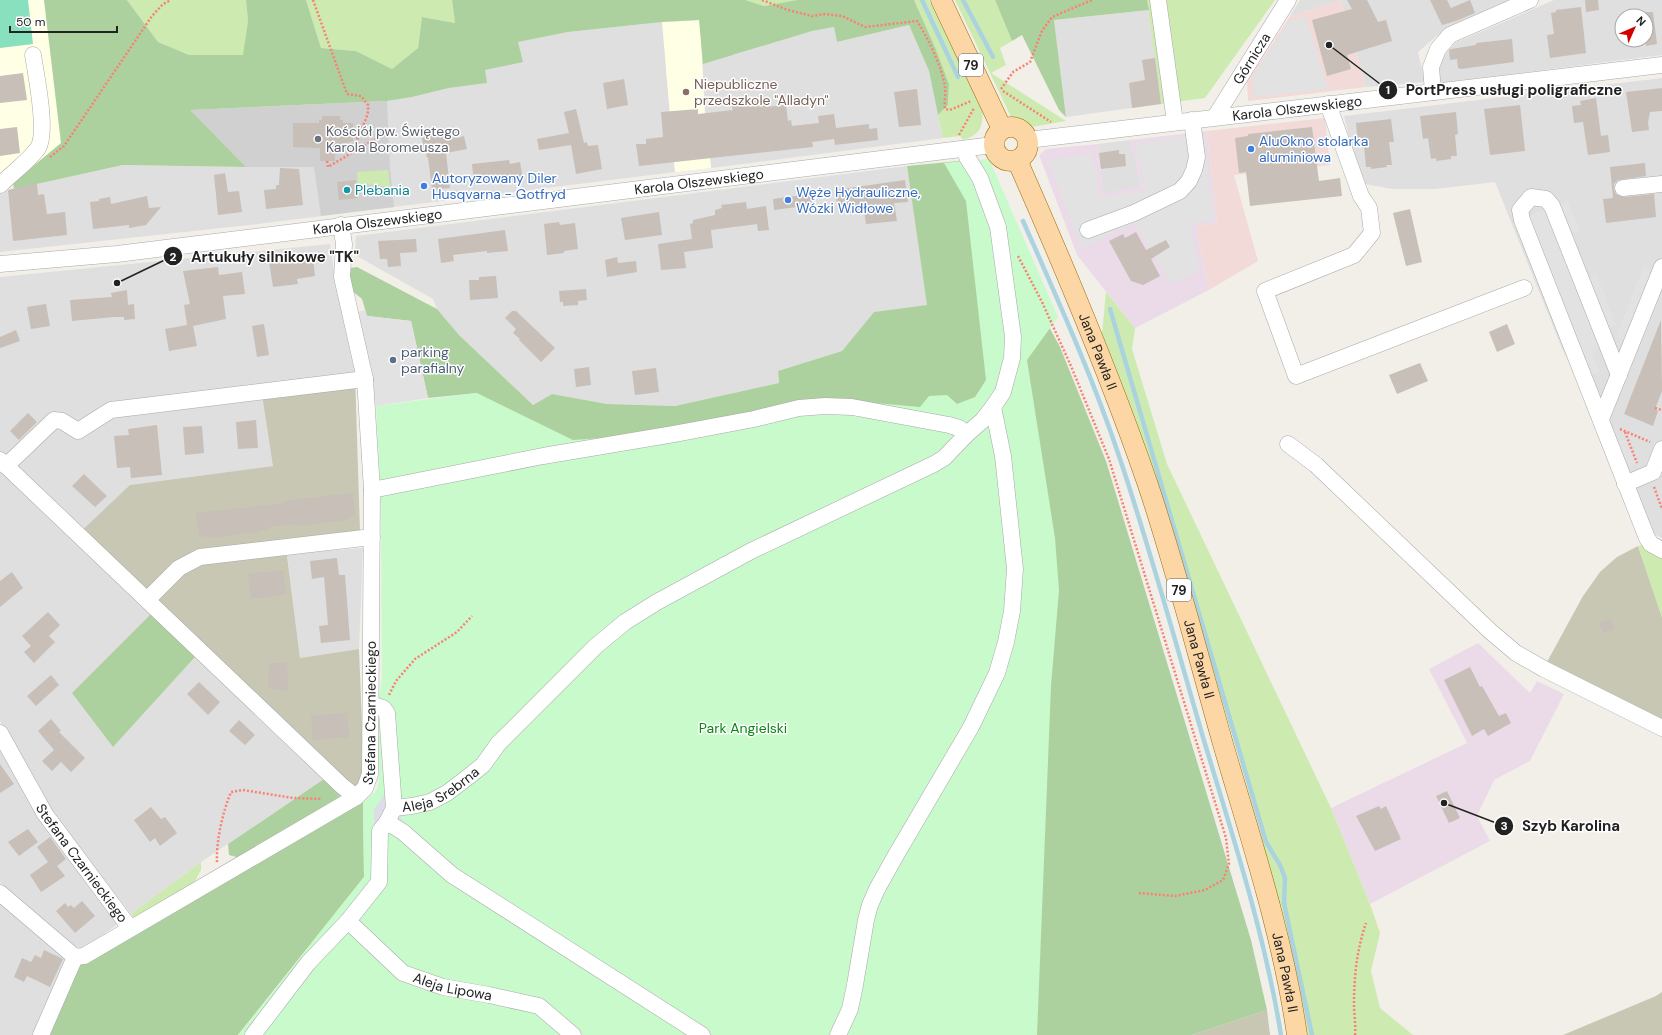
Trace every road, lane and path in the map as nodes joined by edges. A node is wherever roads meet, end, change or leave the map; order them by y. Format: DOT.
graph roads {
  1 [pos="170,0"];
  2 [pos="314,0"];
  3 [pos="762,0"];
  4 [pos="941,0"];
  5 [pos="1092,0"];
  6 [pos="1158,0"];
  7 [pos="1288,0"];
  8 [pos="1530,0"];
  9 [pos="33,55"];
  10 [pos="1662,65"];
  11 [pos="1001,89"];
  12 [pos="995,91"];
  13 [pos="1434,92"];
  14 [pos="975,100"];
  15 [pos="976,104"];
  16 [pos="1328,104"];
  17 [pos="1214,117"];
  18 [pos="1192,120"];
  19 [pos="1052,122"];
  20 [pos="1175,122"];
  21 [pos="997,137"];
  22 [pos="375,139"];
  23 [pos="1028,140"];
  24 [pos="955,141"];
  25 [pos="356,150"];
  26 [pos="967,157"];
  27 [pos="1017,160"];
  28 [pos="46,161"];
  29 [pos="327,161"];
  30 [pos="1662,184"];
  31 [pos="0,185"];
  32 [pos="1623,188"];
  33 [pos="335,224"];
  34 [pos="1088,230"];
  35 [pos="1016,253"];
  36 [pos="0,264"];
  37 [pos="1662,267"];
  38 [pos="1524,288"];
  39 [pos="1619,375"];
  40 [pos="365,379"];
  41 [pos="994,407"];
  42 [pos="1655,408"];
  43 [pos="1662,410"];
  44 [pos="1601,420"];
  45 [pos="1625,432"];
  46 [pos="967,434"];
  47 [pos="1288,444"];
  48 [pos="1662,449"];
  49 [pos="3,463"];
  50 [pos="1645,475"];
  51 [pos="1626,484"];
  52 [pos="372,490"];
  53 [pos="1662,509"];
  54 [pos="372,537"];
  55 [pos="1662,550"];
  56 [pos="147,600"];
  57 [pos="472,616"];
  58 [pos="377,706"];
  59 [pos="1662,728"];
  60 [pos="0,733"];
  61 [pos="356,797"];
  62 [pos="328,799"];
  63 [pos="390,815"];
  64 [pos="217,878"];
  65 [pos="0,893"];
  66 [pos="1139,893"];
  67 [pos="348,921"];
  68 [pos="1366,923"];
  69 [pos="130,928"];
  70 [pos="75,958"];
  71 [pos="41,1035"];
  72 [pos="253,1035"];
  73 [pos="573,1035"];
  74 [pos="702,1035"];
  75 [pos="838,1035"];
  76 [pos="1297,1035"];
  77 [pos="1355,1035"];
  1 -- 28 [label="path"];
  2 -- 25 [label="path"];
  3 -- 14 [label="path"];
  4 -- 21 [label="main road, 79"];
  5 -- 11 [label="path"];
  6 -- 20 [label="street"];
  7 -- 17 [label="street, Górnicza"];
  8 -- 13 [label="street"];
  9 -- 31 [label="street"];
  10 -- 13 [label="street, Karola Olszewskiego"];
  11 -- 12 [label="path"];
  11 -- 19 [label="path"];
  13 -- 16 [label="street, Karola Olszewskiego"];
  15 -- 24 [label="path"];
  16 -- 17 [label="street, Karola Olszewskiego"];
  16 -- 38 [label="street"];
  17 -- 18 [label="street, Karola Olszewskiego"];
  18 -- 20 [label="street, Karola Olszewskiego"];
  18 -- 34 [label="street"];
  20 -- 23 [label="street, Karola Olszewskiego"];
  21 -- 23 [label="main road"];
  21 -- 27 [label="main road, 79"];
  21 -- 33 [label="street, Karola Olszewskiego"];
  22 -- 25 [label="path"];
  23 -- 27 [label="main road"];
  25 -- 29 [label="path"];
  26 -- 41 [label="street, Aleja Srebrna"];
  27 -- 76 [label="main road, Jana Pawła II / 79"];
  30 -- 32 [label="street"];
  33 -- 36 [label="street, Karola Olszewskiego"];
  33 -- 40 [label="street, Stefana Czarnieckiego"];
  35 -- 66 [label="path"];
  37 -- 39 [label="street"];
  39 -- 44 [label="street"];
  39 -- 44 [label="street"];
  40 -- 49 [label="street"];
  40 -- 52 [label="street, Stefana Czarnieckiego"];
  41 -- 46 [label="street, Aleja Srebrna"];
  41 -- 75 [label="street"];
  42 -- 43 [label="path"];
  44 -- 51 [label="street"];
  45 -- 50 [label="path"];
  46 -- 52 [label="street"];
  46 -- 63 [label="street, Aleja Srebrna"];
  47 -- 59 [label="street"];
  48 -- 50 [label="street"];
  49 -- 56 [label="street"];
  50 -- 51 [label="street"];
  50 -- 53 [label="path"];
  51 -- 55 [label="street"];
  52 -- 54 [label="street, Stefana Czarnieckiego"];
  54 -- 56 [label="street"];
  54 -- 58 [label="street, Stefana Czarnieckiego"];
  56 -- 61 [label="street"];
  57 -- 58 [label="path"];
  58 -- 61 [label="street, Stefana Czarnieckiego"];
  58 -- 63 [label="street"];
  60 -- 69 [label="street, Stefana Czarnieckiego"];
  61 -- 64 [label="street, Stefana Czarnieckiego"];
  62 -- 64 [label="path"];
  63 -- 67 [label="street"];
  63 -- 74 [label="street"];
  64 -- 69 [label="street, Stefana Czarnieckiego"];
  65 -- 70 [label="street"];
  67 -- 72 [label="street"];
  67 -- 73 [label="street, Aleja Lipowa"];
  68 -- 77 [label="path"];
  69 -- 70 [label="street"];
  70 -- 71 [label="street"];
}
